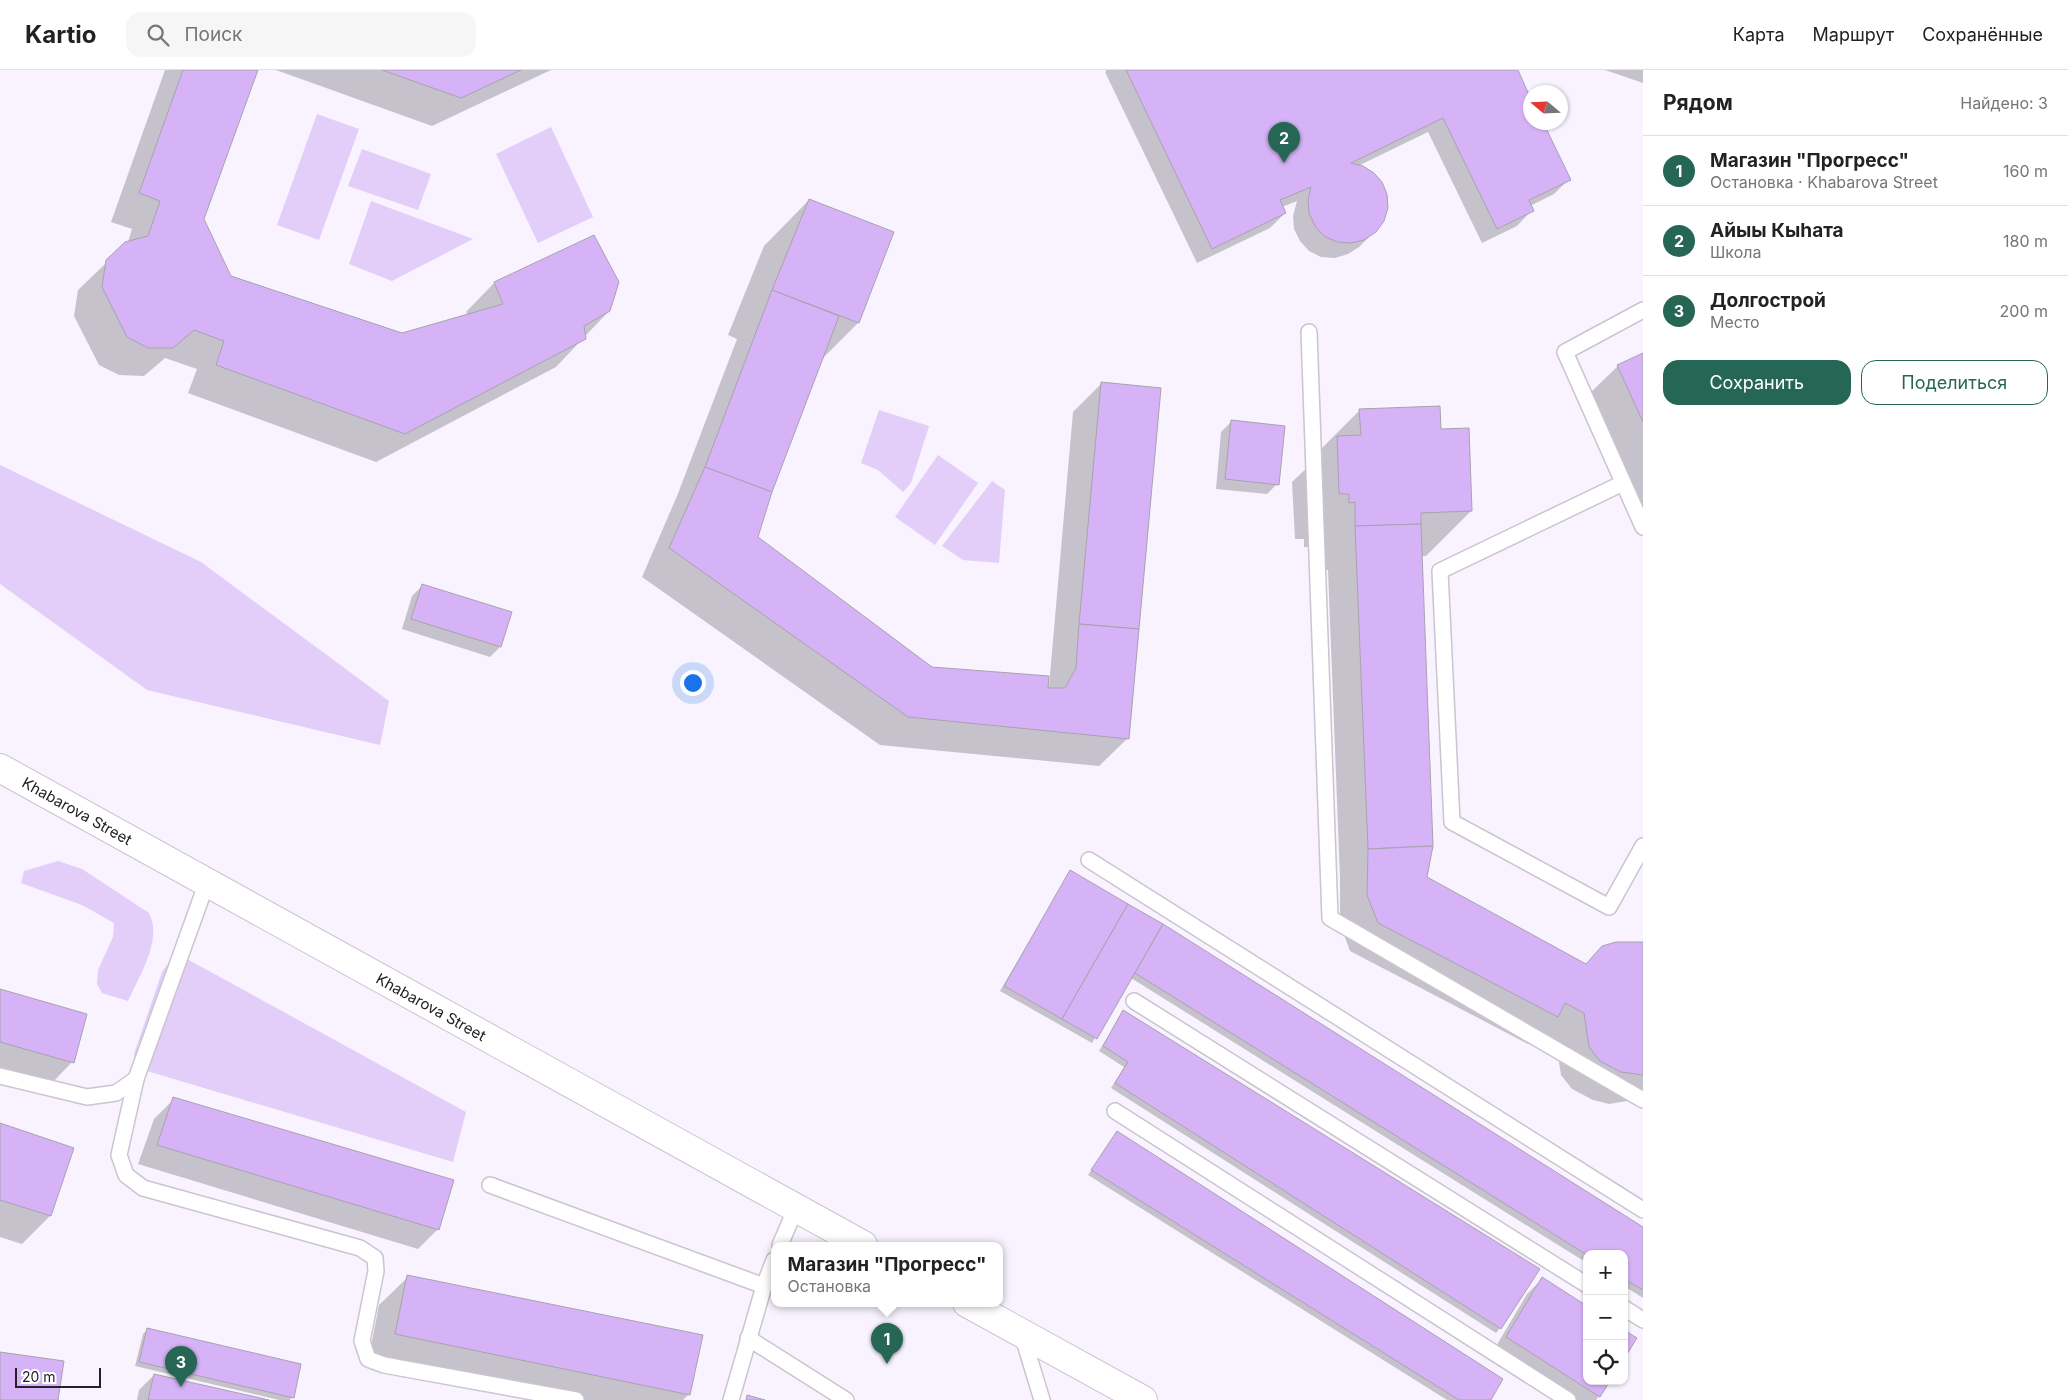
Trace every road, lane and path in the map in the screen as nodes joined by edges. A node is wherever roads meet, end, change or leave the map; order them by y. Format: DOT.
graph roads {
  1 [pos="1643,310"];
  2 [pos="1309,332"];
  3 [pos="1623,483"];
  4 [pos="1643,527"];
  5 [pos="0,768"];
  6 [pos="1643,846"];
  7 [pos="1089,860"];
  8 [pos="207,882"];
  9 [pos="1134,1001"];
  10 [pos="0,1076"];
  11 [pos="136,1080"];
  12 [pos="1643,1100"];
  13 [pos="1116,1111"];
  14 [pos="490,1185"];
  15 [pos="796,1208"];
  16 [pos="1643,1210"];
  17 [pos="781,1242"];
  18 [pos="858,1242"];
  19 [pos="771,1268"];
  20 [pos="1583,1282"];
  21 [pos="764,1286"];
  22 [pos="973,1307"];
  23 [pos="1628,1311"];
  24 [pos="1643,1320"];
  25 [pos="1022,1334"];
  26 [pos="748,1338"];
  27 [pos="576,1400"];
  28 [pos="731,1400"];
  29 [pos="846,1400"];
  30 [pos="1042,1400"];
  31 [pos="1143,1400"];
  32 [pos="1568,1400"];
  1 -- 3 [label="lane"];
  2 -- 12 [label="lane"];
  3 -- 4 [label="lane"];
  3 -- 6 [label="lane"];
  5 -- 8 [label="main road, Khabarova Street"];
  7 -- 16 [label="lane"];
  8 -- 11 [label="lane"];
  8 -- 15 [label="main road, Khabarova Street"];
  9 -- 20 [label="lane"];
  10 -- 11 [label="lane"];
  11 -- 27 [label="lane"];
  13 -- 32 [label="lane"];
  14 -- 21 [label="lane"];
  15 -- 17 [label="lane"];
  15 -- 18 [label="main road, Khabarova Street"];
  19 -- 21 [label="lane"];
  21 -- 26 [label="lane"];
  22 -- 25 [label="main road"];
  23 -- 24 [label="lane"];
  25 -- 30 [label="lane"];
  25 -- 31 [label="main road"];
  26 -- 28 [label="lane"];
  26 -- 29 [label="lane"];
}
